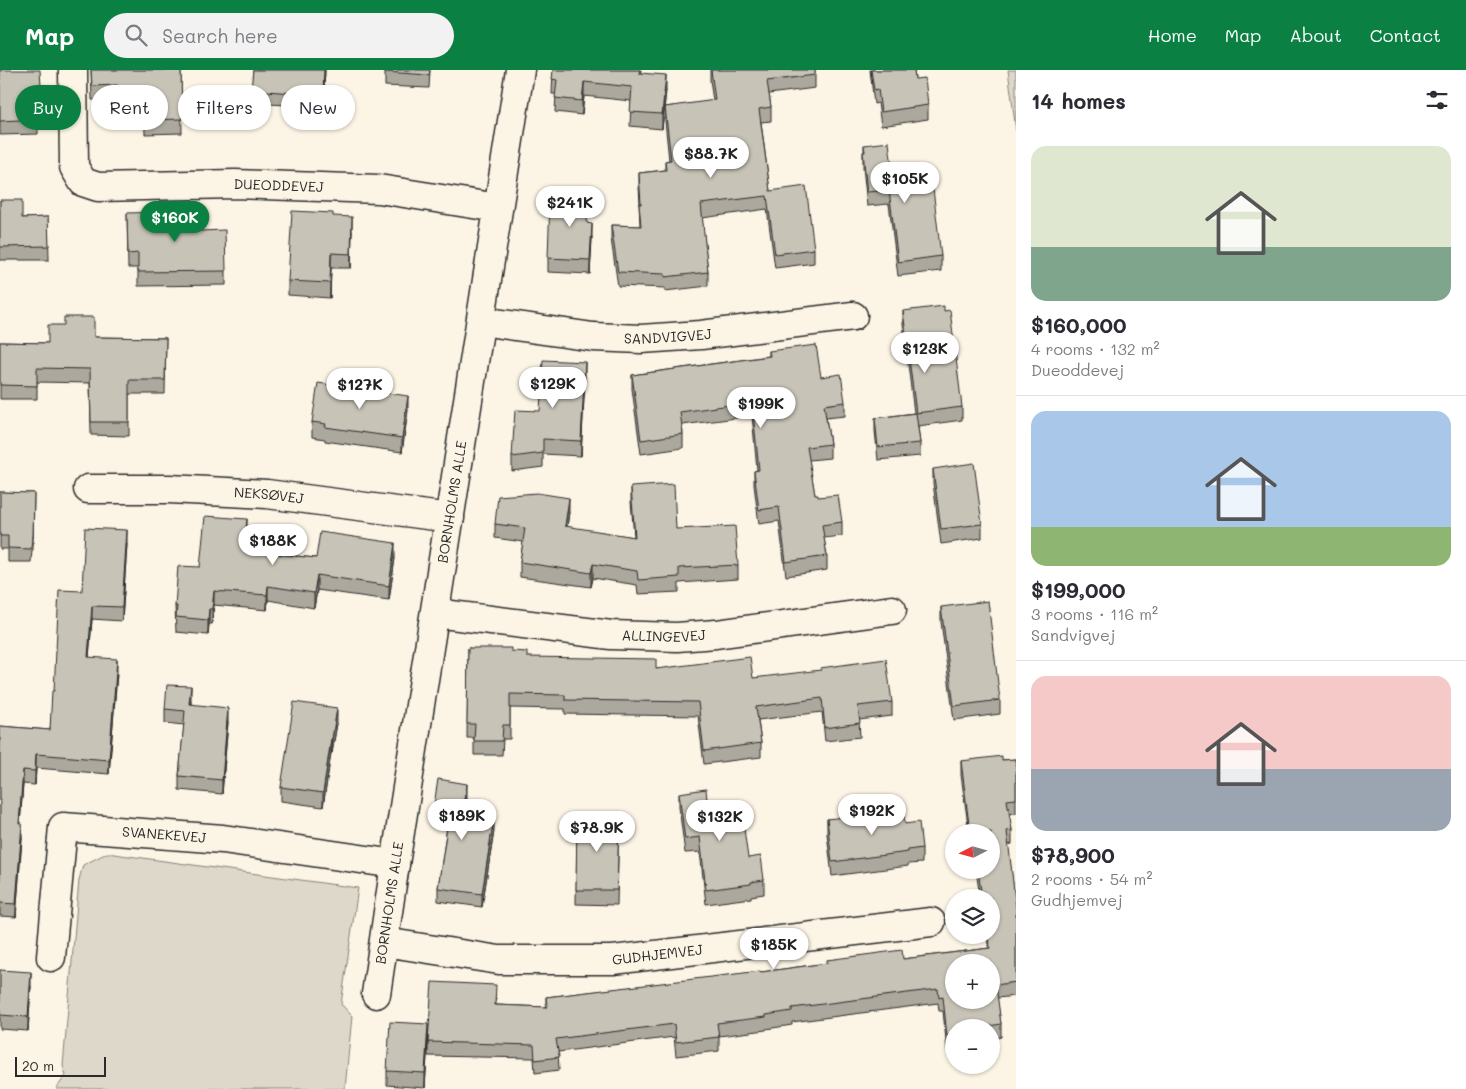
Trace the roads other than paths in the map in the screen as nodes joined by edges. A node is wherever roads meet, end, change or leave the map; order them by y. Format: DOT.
graph roads {
  1 [pos="73,70"];
  2 [pos="520,70"];
  3 [pos="498,208"];
  4 [pos="853,316"];
  5 [pos="481,321"];
  6 [pos="88,489"];
  7 [pos="450,518"];
  8 [pos="892,610"];
  9 [pos="435,613"];
  10 [pos="395,864"];
  11 [pos="932,922"];
  12 [pos="384,942"];
  13 [pos="52,957"];
  14 [pos="376,994"];
  1 -- 3 [label="street, DUEODDEVEJ"];
  2 -- 3 [label="street, BORNHOLMS ALLE"];
  3 -- 5 [label="street, BORNHOLMS ALLE"];
  4 -- 5 [label="street, SANDVIGVEJ"];
  5 -- 7 [label="street, BORNHOLMS ALLE"];
  6 -- 7 [label="street, NEKSØVEJ"];
  7 -- 9 [label="street, BORNHOLMS ALLE"];
  8 -- 9 [label="street, ALLINGEVEJ"];
  9 -- 10 [label="street, BORNHOLMS ALLE"];
  10 -- 12 [label="street, BORNHOLMS ALLE"];
  10 -- 13 [label="street, SVANEKEVEJ"];
  11 -- 12 [label="street, GUDHJEMVEJ"];
  12 -- 14 [label="street, BORNHOLMS ALLE"];
}
